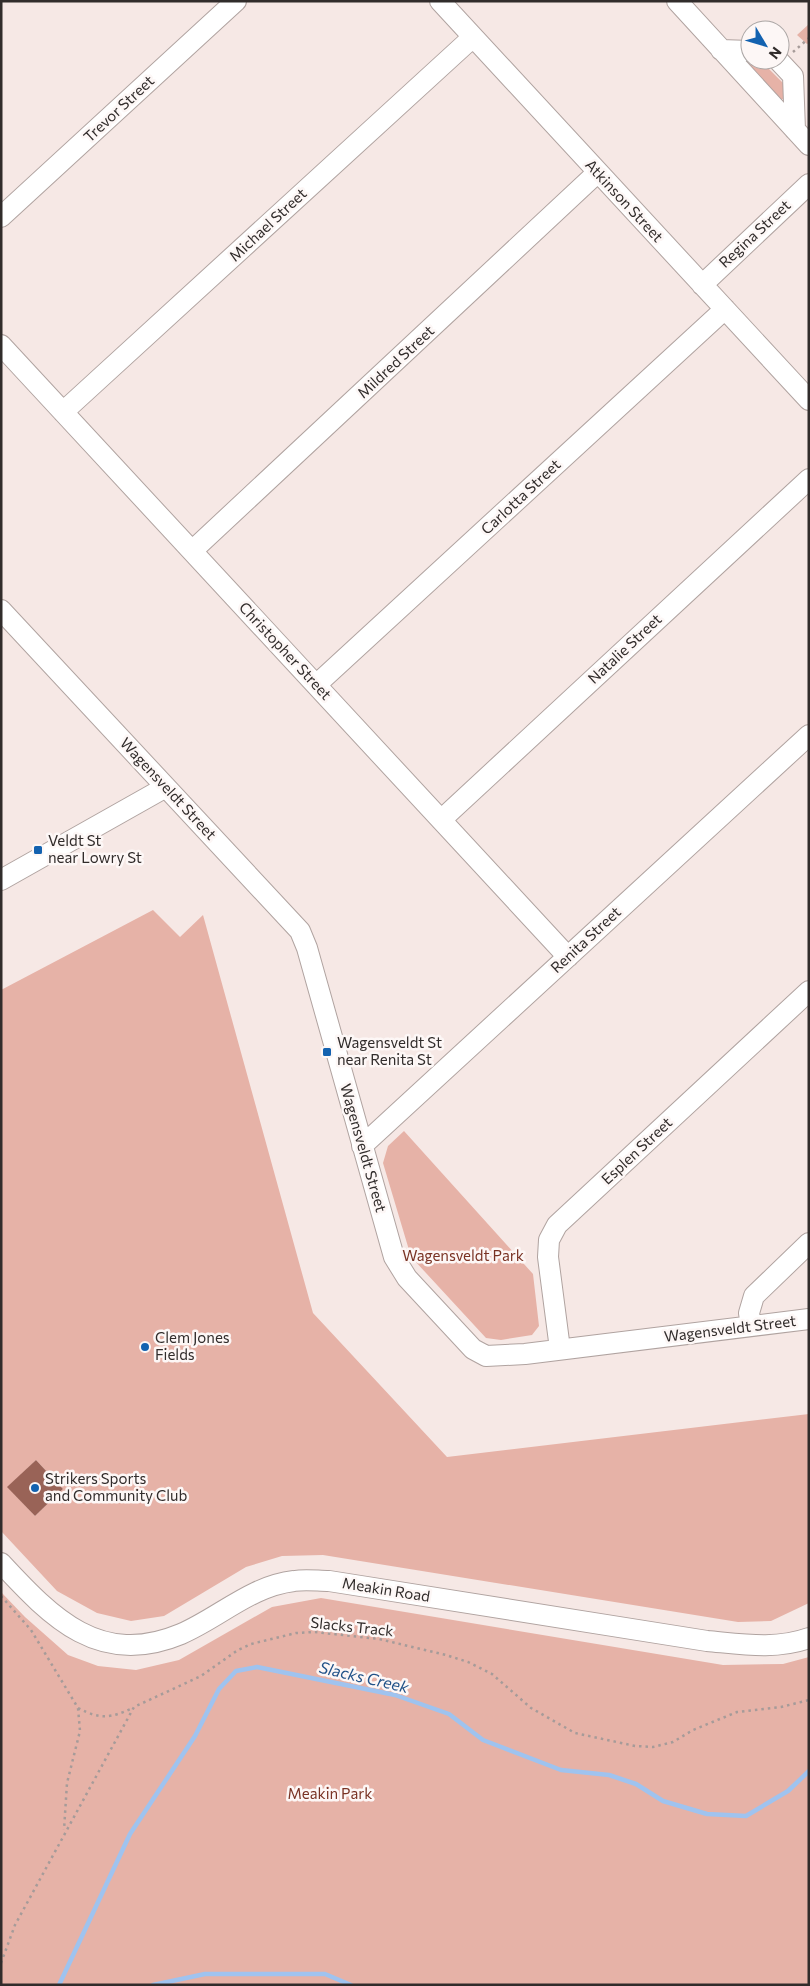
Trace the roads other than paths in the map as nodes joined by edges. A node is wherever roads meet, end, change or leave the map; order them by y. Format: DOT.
graph roads {
  1 [pos="236,1"];
  2 [pos="440,1"];
  3 [pos="677,1"];
  4 [pos="472,37"];
  5 [pos="721,50"];
  6 [pos="740,51"];
  7 [pos="787,70"];
  8 [pos="795,130"];
  9 [pos="809,145"];
  10 [pos="598,172"];
  11 [pos="809,184"];
  12 [pos="1,217"];
  13 [pos="702,285"];
  14 [pos="725,310"];
  15 [pos="1,345"];
  16 [pos="809,400"];
  17 [pos="63,412"];
  18 [pos="809,479"];
  19 [pos="192,551"];
  20 [pos="1,610"];
  21 [pos="316,685"];
  22 [pos="809,735"];
  23 [pos="166,787"];
  24 [pos="441,820"];
  25 [pos="2,880"];
  26 [pos="568,957"];
  27 [pos="809,991"];
  28 [pos="362,1146"];
  29 [pos="809,1243"];
  30 [pos="809,1319"];
  31 [pos="751,1326"];
  32 [pos="560,1349"];
  33 [pos="1,1563"];
  34 [pos="809,1638"];
  1 -- 12 [label="street, Trevor Street"];
  2 -- 4 [label="street, Atkinson Street"];
  3 -- 5 [label="street"];
  4 -- 10 [label="street, Atkinson Street"];
  4 -- 17 [label="street, Michael Street"];
  5 -- 6 [label="street"];
  5 -- 8 [label="street"];
  7 -- 8 [label="street"];
  8 -- 9 [label="street"];
  10 -- 13 [label="street, Atkinson Street"];
  10 -- 19 [label="street, Mildred Street"];
  11 -- 13 [label="street, Regina Street"];
  13 -- 14 [label="street, Atkinson Street"];
  14 -- 16 [label="street, Atkinson Street"];
  14 -- 21 [label="street, Carlotta Street"];
  15 -- 17 [label="street, Christopher Street"];
  17 -- 19 [label="street, Christopher Street"];
  18 -- 24 [label="street, Natalie Street"];
  19 -- 21 [label="street, Christopher Street"];
  20 -- 23 [label="street, Wagensveldt Street"];
  21 -- 24 [label="street, Christopher Street"];
  22 -- 26 [label="street, Renita Street"];
  23 -- 25 [label="street"];
  23 -- 28 [label="street, Wagensveldt Street"];
  24 -- 26 [label="street, Christopher Street"];
  26 -- 28 [label="street, Renita Street"];
  27 -- 32 [label="street, Esplen Street"];
  28 -- 32 [label="street, Wagensveldt Street"];
  29 -- 31 [label="street"];
  30 -- 31 [label="street, Wagensveldt Street"];
  31 -- 32 [label="street, Wagensveldt Street"];
  33 -- 34 [label="street, Meakin Road"];
}
